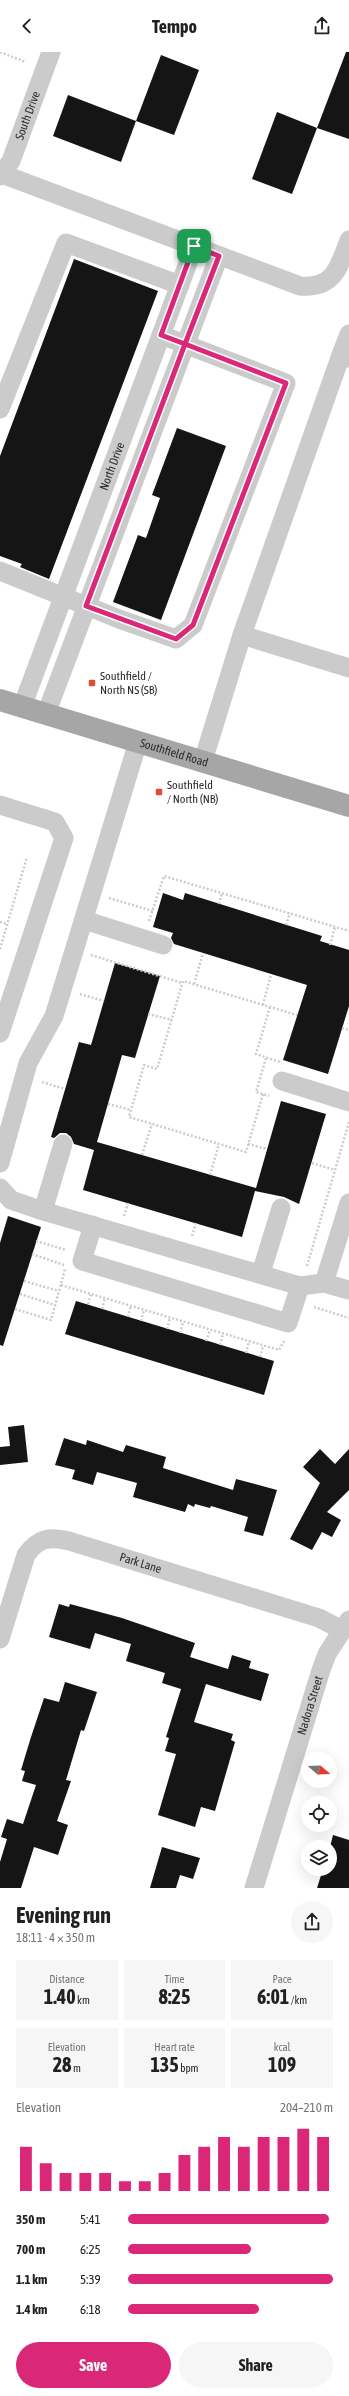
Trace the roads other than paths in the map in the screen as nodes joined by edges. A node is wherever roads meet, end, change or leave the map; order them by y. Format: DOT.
graph roads {
  1 [pos="51,52"];
  2 [pos="1,175"];
  3 [pos="349,240"];
  4 [pos="194,246"];
  5 [pos="219,256"];
  6 [pos="180,285"];
  7 [pos="349,334"];
  8 [pos="161,335"];
  9 [pos="185,344"];
  10 [pos="345,356"];
  11 [pos="0,409"];
  12 [pos="0,571"];
  13 [pos="62,596"];
  14 [pos="86,606"];
  15 [pos="242,635"];
  16 [pos="349,668"];
  17 [pos="0,700"];
  18 [pos="22,707"];
  19 [pos="46,714"];
  20 [pos="138,742"];
  21 [pos="202,761"];
  22 [pos="0,805"];
  23 [pos="349,806"];
  24 [pos="90,922"];
  25 [pos="163,945"];
  26 [pos="0,1033"];
  27 [pos="282,1082"];
  28 [pos="349,1102"];
  29 [pos="63,1144"];
  30 [pos="0,1163"];
  31 [pos="0,1188"];
  32 [pos="349,1203"];
  33 [pos="281,1208"];
  34 [pos="44,1211"];
  35 [pos="93,1225"];
  36 [pos="261,1274"];
  37 [pos="301,1277"];
  38 [pos="324,1283"];
  39 [pos="349,1290"];
  40 [pos="345,1625"];
  41 [pos="0,1639"];
  42 [pos="254,1888"];
  1 -- 2 [label="street, South Drive"];
  2 -- 4 [label="street"];
  3 -- 5 [label="street"];
  4 -- 5 [label="street"];
  4 -- 6 [label="street, North Drive"];
  5 -- 9 [label="street"];
  6 -- 8 [label="street, North Drive"];
  6 -- 11 [label="street"];
  7 -- 10 [label="street"];
  8 -- 9 [label="street"];
  8 -- 13 [label="street, North Drive"];
  9 -- 14 [label="street"];
  9 -- 14 [label="street"];
  10 -- 15 [label="street"];
  12 -- 13 [label="street"];
  13 -- 14 [label="street"];
  13 -- 18 [label="street, North Drive"];
  14 -- 19 [label="street"];
  15 -- 16 [label="street"];
  15 -- 21 [label="street"];
  17 -- 18 [label="main road, Southfield Road"];
  18 -- 19 [label="main road, Southfield Road"];
  19 -- 20 [label="main road, Southfield Road"];
  20 -- 21 [label="main road, Southfield Road"];
  20 -- 24 [label="street"];
  21 -- 23 [label="main road, Southfield Road"];
  22 -- 26 [label="street"];
  24 -- 25 [label="street"];
  24 -- 30 [label="street"];
  27 -- 28 [label="street"];
  29 -- 34 [label="street"];
  31 -- 34 [label="street"];
  32 -- 38 [label="street"];
  33 -- 36 [label="street"];
  34 -- 35 [label="street"];
  35 -- 36 [label="street"];
  35 -- 37 [label="street"];
  36 -- 37 [label="street"];
  37 -- 38 [label="street"];
  38 -- 39 [label="street"];
  40 -- 41 [label="street, Park Lane"];
  40 -- 42 [label="street, Nadora Street"];
}
